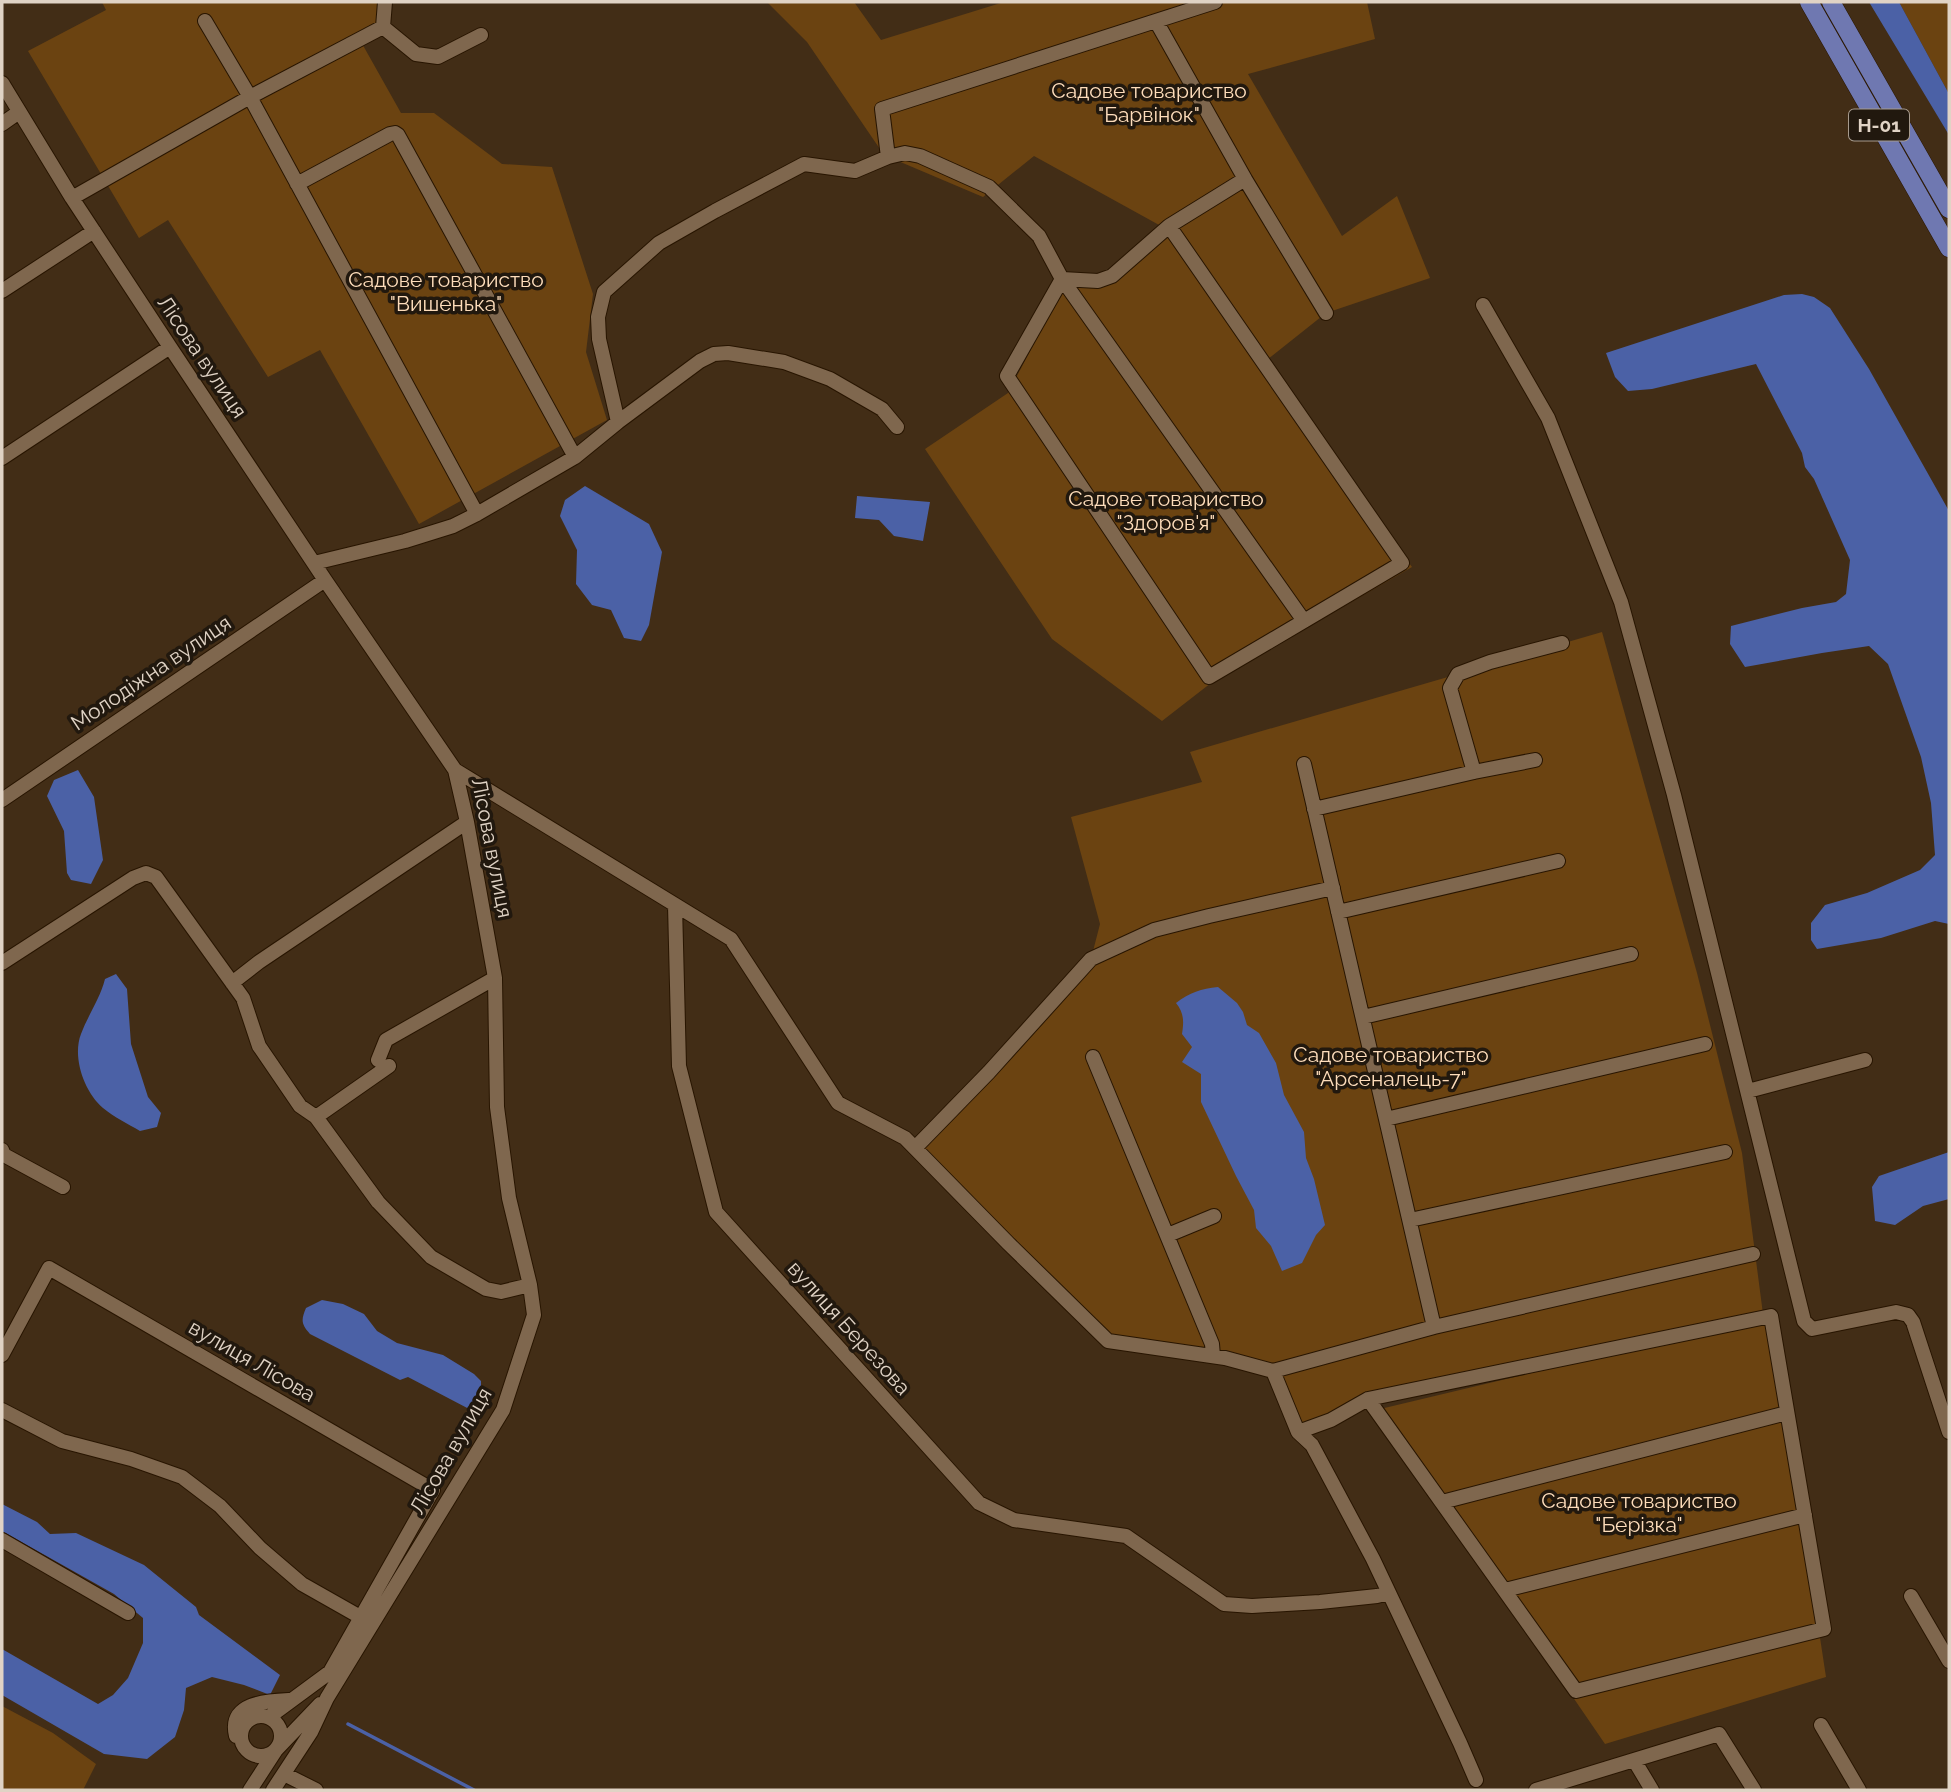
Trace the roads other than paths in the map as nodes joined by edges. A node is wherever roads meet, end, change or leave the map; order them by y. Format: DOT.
graph roads {
  1 [pos="385,2"];
  2 [pos="1215,2"];
  3 [pos="1809,2"];
  4 [pos="1831,2"];
  5 [pos="205,21"];
  6 [pos="1156,21"];
  7 [pos="383,27"];
  8 [pos="481,35"];
  9 [pos="2,83"];
  10 [pos="250,97"];
  11 [pos="19,112"];
  12 [pos="2,124"];
  13 [pos="888,157"];
  14 [pos="1245,179"];
  15 [pos="298,184"];
  16 [pos="72,198"];
  17 [pos="1949,209"];
  18 [pos="1169,226"];
  19 [pos="94,231"];
  20 [pos="1949,248"];
  21 [pos="1062,279"];
  22 [pos="2,291"];
  23 [pos="1483,305"];
  24 [pos="1326,313"];
  25 [pos="170,347"];
  26 [pos="618,422"];
  27 [pos="897,427"];
  28 [pos="575,457"];
  29 [pos="2,458"];
  30 [pos="477,514"];
  31 [pos="314,563"];
  32 [pos="325,580"];
  33 [pos="1304,621"];
  34 [pos="1562,643"];
  35 [pos="1535,760"];
  36 [pos="1304,764"];
  37 [pos="455,770"];
  38 [pos="1474,772"];
  39 [pos="2,800"];
  40 [pos="1314,809"];
  41 [pos="467,822"];
  42 [pos="1558,861"];
  43 [pos="1333,888"];
  44 [pos="675,905"];
  45 [pos="1338,912"];
  46 [pos="1631,954"];
  47 [pos="2,963"];
  48 [pos="495,978"];
  49 [pos="232,983"];
  50 [pos="1363,1017"];
  51 [pos="1705,1044"];
  52 [pos="1093,1057"];
  53 [pos="1865,1060"];
  54 [pos="1748,1091"];
  55 [pos="316,1117"];
  56 [pos="1386,1119"];
  57 [pos="915,1148"];
  58 [pos="2,1150"];
  59 [pos="1725,1152"];
  60 [pos="62,1187"];
  61 [pos="1214,1216"];
  62 [pos="1410,1220"];
  63 [pos="1168,1236"];
  64 [pos="1753,1254"];
  65 [pos="530,1285"];
  66 [pos="1434,1327"];
  67 [pos="2,1355"];
  68 [pos="1213,1356"];
  69 [pos="1273,1371"];
  70 [pos="1368,1399"];
  71 [pos="2,1410"];
  72 [pos="1787,1413"];
  73 [pos="1298,1432"];
  74 [pos="1949,1432"];
  75 [pos="1442,1502"];
  76 [pos="1805,1515"];
  77 [pos="2,1540"];
  78 [pos="1505,1590"];
  79 [pos="1389,1593"];
  80 [pos="1911,1596"];
  81 [pos="128,1613"];
  82 [pos="362,1618"];
  83 [pos="1949,1661"];
  84 [pos="327,1698"];
  85 [pos="292,1700"];
  86 [pos="308,1717"];
  87 [pos="272,1718"];
  88 [pos="1821,1725"];
  89 [pos="243,1745"];
  90 [pos="276,1750"];
  91 [pos="1634,1760"];
  92 [pos="284,1774"];
  93 [pos="1476,1780"];
  94 [pos="1545,1789"];
  95 [pos="250,1790"];
  96 [pos="273,1790"];
  97 [pos="316,1790"];
  98 [pos="1652,1790"];
  99 [pos="1754,1790"];
  100 [pos="1859,1790"];
  1 -- 7 [label="street"];
  2 -- 6 [label="street"];
  3 -- 20 [label="main road, Н-01"];
  4 -- 17 [label="main road, Н-01"];
  5 -- 10 [label="street"];
  6 -- 13 [label="street"];
  6 -- 14 [label="street"];
  7 -- 8 [label="street"];
  7 -- 10 [label="street"];
  9 -- 11 [label="street, Лісова вулиця"];
  10 -- 15 [label="street"];
  10 -- 16 [label="street"];
  11 -- 12 [label="street"];
  11 -- 16 [label="street, Лісова вулиця"];
  13 -- 21 [label="street"];
  13 -- 26 [label="street"];
  14 -- 18 [label="street"];
  14 -- 24 [label="street"];
  15 -- 28 [label="street"];
  15 -- 30 [label="street"];
  16 -- 19 [label="street, Лісова вулиця"];
  18 -- 21 [label="street"];
  18 -- 33 [label="street"];
  19 -- 22 [label="street"];
  19 -- 25 [label="street, Лісова вулиця"];
  21 -- 33 [label="street"];
  21 -- 33 [label="street"];
  23 -- 54 [label="street"];
  25 -- 29 [label="street"];
  25 -- 31 [label="street, Лісова вулиця"];
  26 -- 27 [label="street"];
  26 -- 28 [label="street"];
  28 -- 30 [label="street"];
  30 -- 31 [label="street"];
  31 -- 32 [label="street, Лісова вулиця"];
  32 -- 37 [label="street, Лісова вулиця"];
  32 -- 39 [label="street, Молодіжна вулиця"];
  34 -- 38 [label="street"];
  35 -- 38 [label="street"];
  36 -- 40 [label="street"];
  37 -- 41 [label="street, Лісова вулиця"];
  37 -- 44 [label="street"];
  38 -- 40 [label="street"];
  40 -- 43 [label="street"];
  41 -- 48 [label="street, Лісова вулиця"];
  41 -- 49 [label="street"];
  42 -- 45 [label="street"];
  43 -- 45 [label="street"];
  43 -- 57 [label="street"];
  44 -- 57 [label="street"];
  44 -- 79 [label="street, вулиця Березова"];
  45 -- 50 [label="street"];
  46 -- 50 [label="street"];
  47 -- 49 [label="street"];
  48 -- 55 [label="street"];
  48 -- 65 [label="street, Лісова вулиця"];
  49 -- 55 [label="street"];
  50 -- 56 [label="street"];
  51 -- 56 [label="street"];
  52 -- 63 [label="street"];
  53 -- 54 [label="street"];
  54 -- 74 [label="street"];
  55 -- 65 [label="street"];
  56 -- 62 [label="street"];
  57 -- 68 [label="street"];
  58 -- 60 [label="street"];
  59 -- 62 [label="street"];
  61 -- 63 [label="street"];
  62 -- 66 [label="street"];
  63 -- 68 [label="street"];
  64 -- 66 [label="street"];
  65 -- 84 [label="street, Лісова вулиця"];
  66 -- 69 [label="street"];
  67 -- 82 [label="street, вулиця Лісова"];
  68 -- 69 [label="street"];
  69 -- 73 [label="street"];
  70 -- 72 [label="street"];
  70 -- 73 [label="street"];
  70 -- 75 [label="street"];
  71 -- 82 [label="street"];
  72 -- 75 [label="street"];
  72 -- 76 [label="street"];
  73 -- 79 [label="street"];
  75 -- 78 [label="street"];
  76 -- 78 [label="street"];
  76 -- 78 [label="street"];
  77 -- 81 [label="street"];
  79 -- 93 [label="street"];
  80 -- 83 [label="street"];
  82 -- 85 [label="street"];
  84 -- 86 [label="street"];
  84 -- 92 [label="street"];
  85 -- 87 [label="street"];
  85 -- 89 [label="street"];
  86 -- 87 [label="street"];
  86 -- 90 [label="street"];
  87 -- 89 [label="street"];
  87 -- 90 [label="street"];
  88 -- 100 [label="street"];
  89 -- 90 [label="street"];
  90 -- 95 [label="street"];
  91 -- 94 [label="street"];
  91 -- 98 [label="street"];
  91 -- 99 [label="street"];
  92 -- 96 [label="street"];
  92 -- 97 [label="street"];
}
